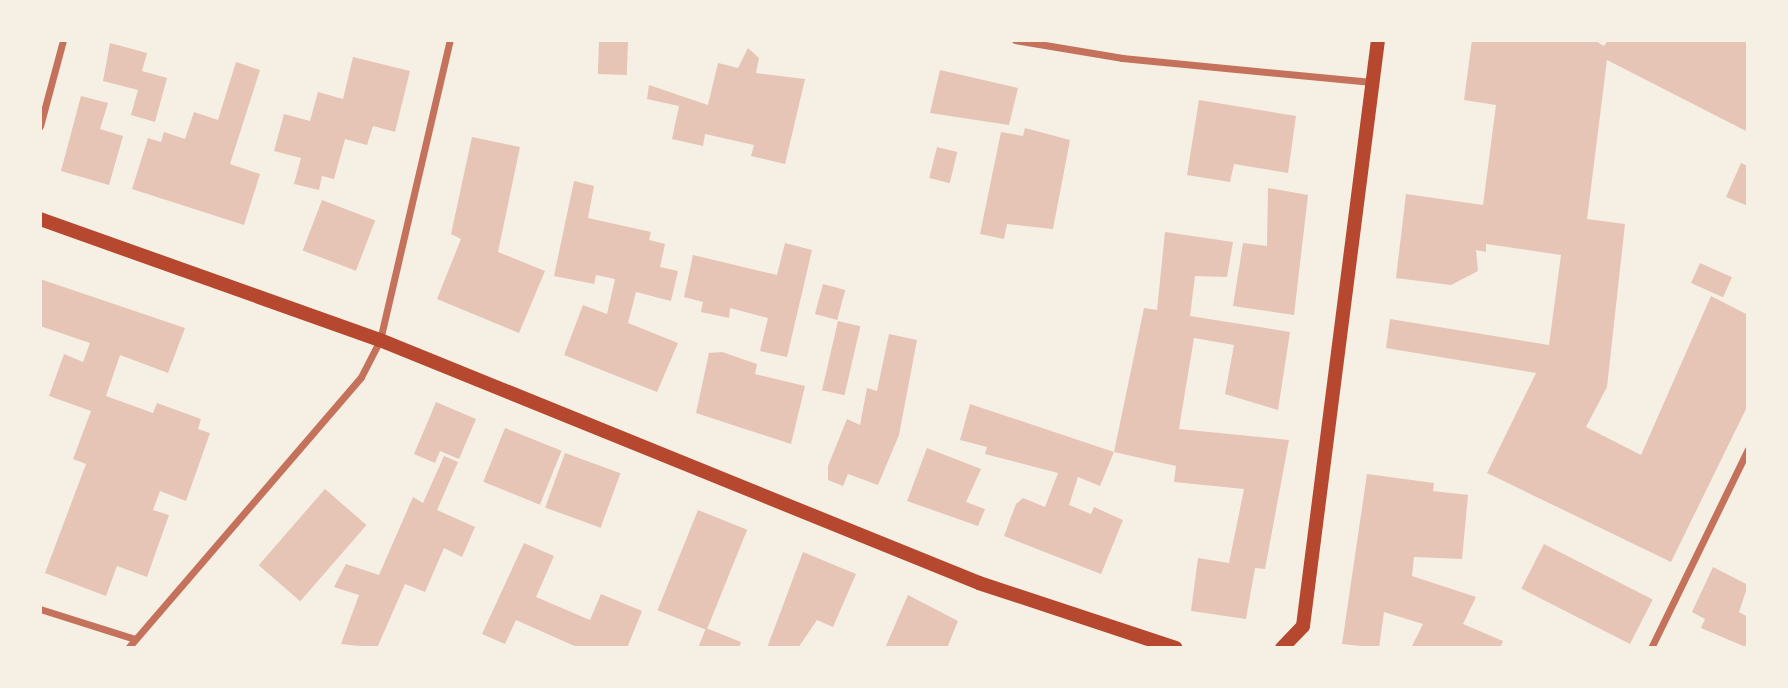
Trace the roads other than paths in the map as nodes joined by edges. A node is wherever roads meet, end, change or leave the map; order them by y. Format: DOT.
graph roads {
  1 [pos="63,40"];
  2 [pos="450,40"];
  3 [pos="1015,40"];
  4 [pos="1378,40"];
  5 [pos="1372,82"];
  6 [pos="40,126"];
  7 [pos="40,219"];
  8 [pos="380,341"];
  9 [pos="1748,449"];
  10 [pos="40,609"];
  11 [pos="135,639"];
  12 [pos="128,648"];
  13 [pos="1176,648"];
  14 [pos="1282,648"];
  15 [pos="1651,648"];
  1 -- 6 [label="street"];
  2 -- 8 [label="street"];
  3 -- 5 [label="street"];
  4 -- 5 [label="main road"];
  5 -- 14 [label="main road"];
  7 -- 8 [label="main road"];
  8 -- 11 [label="street"];
  8 -- 13 [label="main road"];
  9 -- 15 [label="street"];
  10 -- 11 [label="street"];
  11 -- 12 [label="street"];
}
